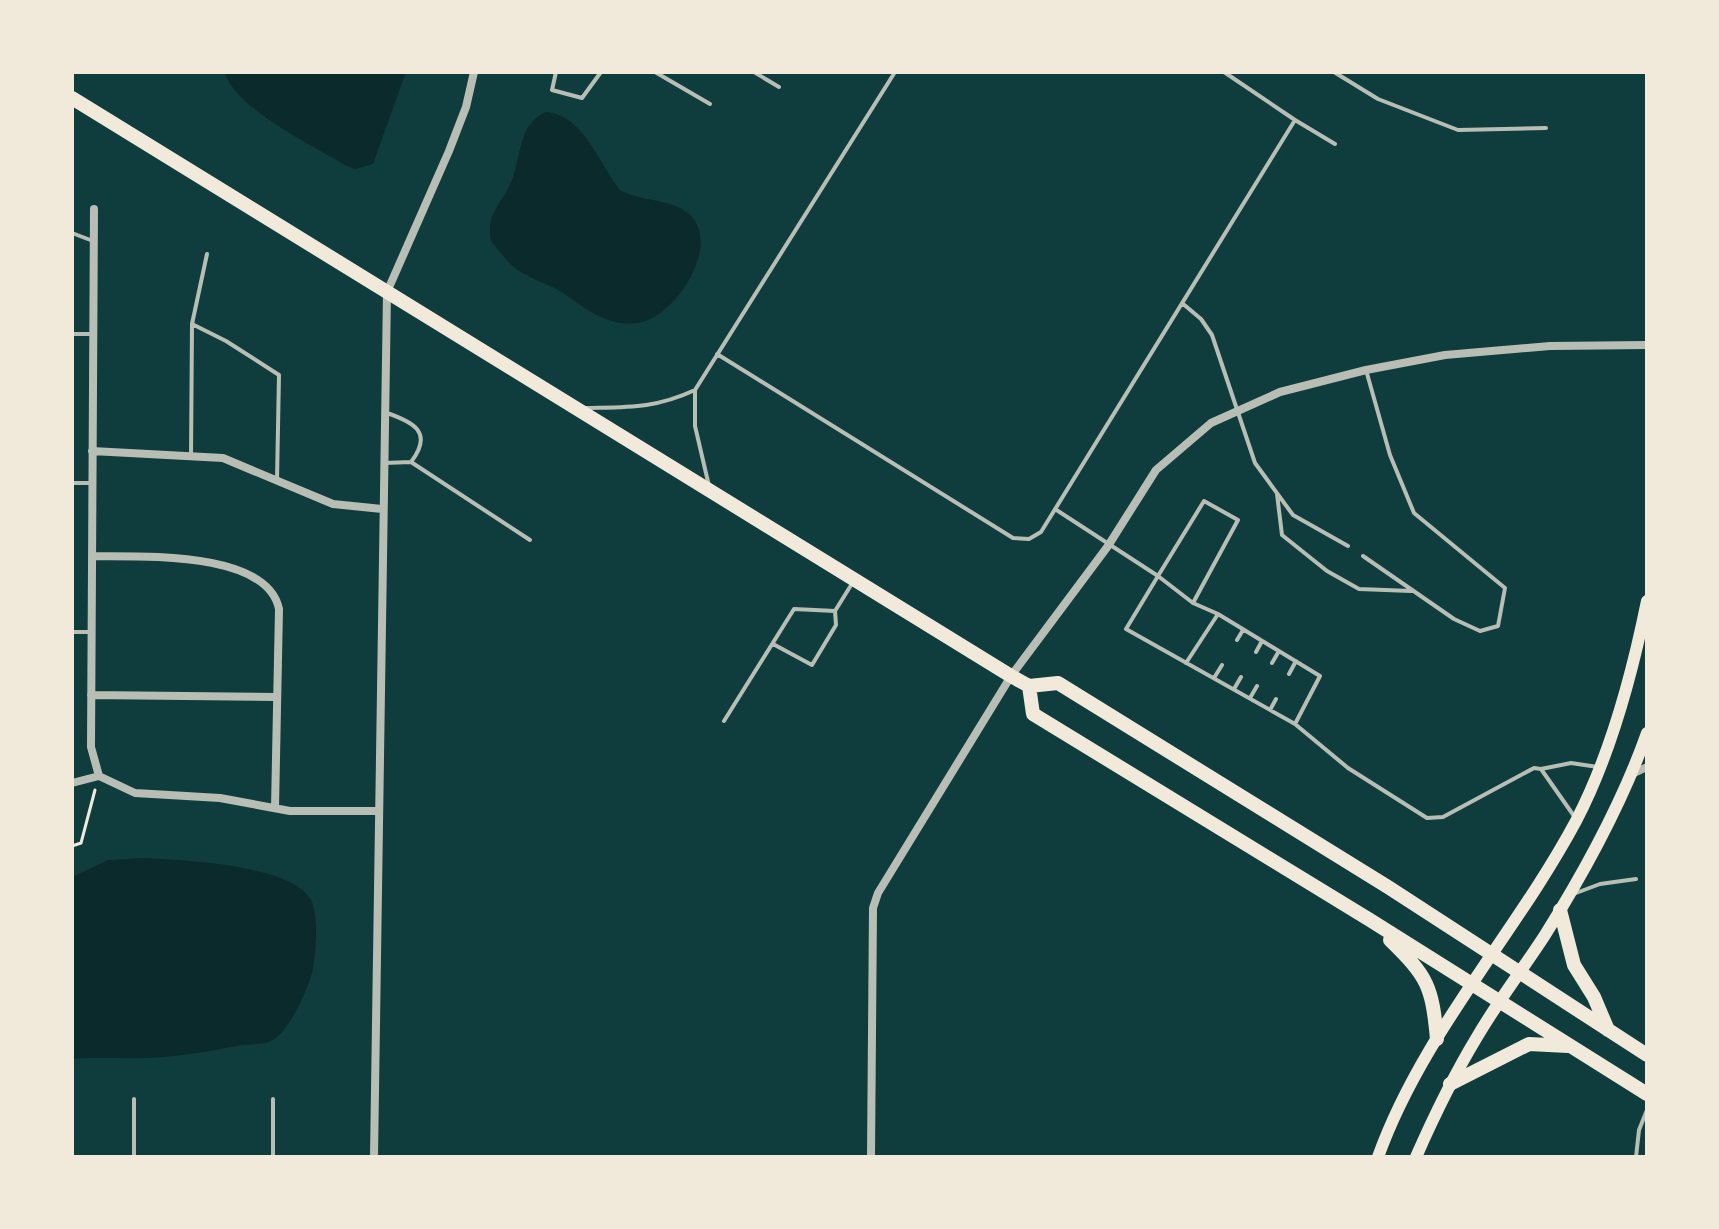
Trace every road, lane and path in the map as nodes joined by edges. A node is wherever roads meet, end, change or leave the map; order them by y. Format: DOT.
graph roads {
  1 [pos="474,72"];
  2 [pos="556,72"];
  3 [pos="601,72"];
  4 [pos="655,72"];
  5 [pos="754,72"];
  6 [pos="895,72"];
  7 [pos="1224,72"];
  8 [pos="1334,72"];
  9 [pos="779,87"];
  10 [pos="72,98"];
  11 [pos="710,104"];
  12 [pos="1295,120"];
  13 [pos="1546,128"];
  14 [pos="1335,144"];
  15 [pos="94,209"];
  16 [pos="72,233"];
  17 [pos="93,241"];
  18 [pos="207,254"];
  19 [pos="387,292"];
  20 [pos="1182,303"];
  21 [pos="192,324"];
  22 [pos="72,334"];
  23 [pos="93,334"];
  24 [pos="1647,345"];
  25 [pos="717,354"];
  26 [pos="1366,370"];
  27 [pos="695,390"];
  28 [pos="575,408"];
  29 [pos="384,412"];
  30 [pos="1237,412"];
  31 [pos="92,451"];
  32 [pos="191,456"];
  33 [pos="411,462"];
  34 [pos="383,463"];
  35 [pos="277,480"];
  36 [pos="72,483"];
  37 [pos="92,483"];
  38 [pos="710,491"];
  39 [pos="1277,493"];
  40 [pos="382,509"];
  41 [pos="1055,509"];
  42 [pos="530,540"];
  43 [pos="1108,546"];
  44 [pos="1348,546"];
  45 [pos="92,556"];
  46 [pos="1363,556"];
  47 [pos="1158,576"];
  48 [pos="854,580"];
  49 [pos="1413,591"];
  50 [pos="1647,601"];
  51 [pos="1193,603"];
  52 [pos="835,611"];
  53 [pos="1218,614"];
  54 [pos="1243,630"];
  55 [pos="72,632"];
  56 [pos="92,632"];
  57 [pos="1237,640"];
  58 [pos="1262,641"];
  59 [pos="773,644"];
  60 [pos="1279,651"];
  61 [pos="1256,652"];
  62 [pos="1296,661"];
  63 [pos="1186,663"];
  64 [pos="1272,663"];
  65 [pos="1222,665"];
  66 [pos="1289,674"];
  67 [pos="1011,676"];
  68 [pos="1241,677"];
  69 [pos="1214,678"];
  70 [pos="1029,686"];
  71 [pos="1257,686"];
  72 [pos="1234,690"];
  73 [pos="91,695"];
  74 [pos="276,697"];
  75 [pos="1250,699"];
  76 [pos="1276,699"];
  77 [pos="1270,710"];
  78 [pos="724,721"];
  79 [pos="1295,724"];
  80 [pos="1647,733"];
  81 [pos="1599,767"];
  82 [pos="1647,767"];
  83 [pos="1541,769"];
  84 [pos="1632,774"];
  85 [pos="99,776"];
  86 [pos="72,783"];
  87 [pos="275,808"];
  88 [pos="378,811"];
  89 [pos="1576,820"];
  90 [pos="72,846"];
  91 [pos="1636,879"];
  92 [pos="1570,896"];
  93 [pos="1560,910"];
  94 [pos="1370,920"];
  95 [pos="1493,955"];
  96 [pos="1518,973"];
  97 [pos="1473,985"];
  98 [pos="1499,1002"];
  99 [pos="1609,1031"];
  100 [pos="1437,1039"];
  101 [pos="1571,1046"];
  102 [pos="1647,1054"];
  103 [pos="1450,1084"];
  104 [pos="1647,1094"];
  105 [pos="134,1099"];
  106 [pos="273,1099"];
  107 [pos="1647,1110"];
  108 [pos="134,1157"];
  109 [pos="273,1157"];
  110 [pos="374,1157"];
  111 [pos="871,1157"];
  112 [pos="1378,1157"];
  113 [pos="1416,1157"];
  114 [pos="1636,1157"];
  1 -- 19 [label="street"];
  2 -- 3 [label="lane"];
  4 -- 11 [label="lane"];
  5 -- 9 [label="lane"];
  6 -- 25 [label="lane"];
  7 -- 12 [label="lane"];
  8 -- 13 [label="lane"];
  10 -- 19 [label="main road"];
  12 -- 14 [label="lane"];
  12 -- 20 [label="lane"];
  15 -- 17 [label="street"];
  16 -- 17 [label="lane"];
  17 -- 23 [label="street"];
  18 -- 21 [label="lane"];
  19 -- 28 [label="main road"];
  19 -- 29 [label="street"];
  20 -- 30 [label="lane"];
  20 -- 41 [label="lane"];
  21 -- 32 [label="lane"];
  21 -- 35 [label="lane"];
  22 -- 23 [label="lane"];
  23 -- 31 [label="street"];
  24 -- 26 [label="street"];
  25 -- 27 [label="lane"];
  25 -- 41 [label="lane"];
  26 -- 30 [label="street"];
  26 -- 49 [label="lane"];
  27 -- 28 [label="lane"];
  27 -- 38 [label="lane"];
  28 -- 38 [label="main road"];
  29 -- 33 [label="lane"];
  29 -- 34 [label="street"];
  30 -- 39 [label="lane"];
  30 -- 43 [label="street"];
  31 -- 32 [label="street"];
  31 -- 37 [label="street"];
  32 -- 35 [label="street"];
  33 -- 34 [label="lane"];
  33 -- 42 [label="lane"];
  34 -- 40 [label="street"];
  35 -- 40 [label="street"];
  36 -- 37 [label="lane"];
  37 -- 45 [label="street"];
  38 -- 48 [label="main road"];
  39 -- 44 [label="lane"];
  39 -- 49 [label="lane"];
  40 -- 88 [label="street"];
  41 -- 43 [label="lane"];
  43 -- 47 [label="lane"];
  43 -- 67 [label="street"];
  45 -- 56 [label="street"];
  45 -- 74 [label="street"];
  46 -- 49 [label="lane"];
  47 -- 51 [label="lane"];
  47 -- 51 [label="lane"];
  47 -- 63 [label="lane"];
  48 -- 52 [label="lane"];
  48 -- 67 [label="main road"];
  50 -- 81 [label="main road"];
  51 -- 53 [label="lane"];
  52 -- 59 [label="lane"];
  52 -- 59 [label="lane"];
  53 -- 54 [label="lane"];
  53 -- 63 [label="lane"];
  54 -- 57 [label="lane"];
  54 -- 58 [label="lane"];
  55 -- 56 [label="lane"];
  56 -- 73 [label="street"];
  58 -- 60 [label="lane"];
  58 -- 61 [label="lane"];
  59 -- 78 [label="lane"];
  60 -- 62 [label="lane"];
  60 -- 64 [label="lane"];
  62 -- 66 [label="lane"];
  62 -- 79 [label="lane"];
  63 -- 69 [label="lane"];
  65 -- 69 [label="lane"];
  67 -- 70 [label="main road"];
  67 -- 111 [label="street"];
  68 -- 72 [label="lane"];
  69 -- 72 [label="lane"];
  70 -- 94 [label="main road"];
  70 -- 95 [label="main road"];
  71 -- 75 [label="lane"];
  72 -- 75 [label="lane"];
  73 -- 74 [label="street"];
  73 -- 85 [label="street"];
  74 -- 87 [label="street"];
  75 -- 77 [label="lane"];
  76 -- 77 [label="lane"];
  77 -- 79 [label="lane"];
  79 -- 83 [label="lane"];
  80 -- 84 [label="main road"];
  81 -- 83 [label="lane"];
  81 -- 89 [label="main road"];
  82 -- 84 [label="street"];
  83 -- 89 [label="lane"];
  84 -- 92 [label="main road"];
  85 -- 86 [label="street"];
  85 -- 87 [label="street"];
  85 -- 90 [label="path"];
  87 -- 88 [label="street"];
  88 -- 110 [label="street"];
  89 -- 95 [label="main road"];
  91 -- 92 [label="lane"];
  92 -- 93 [label="main road"];
  93 -- 96 [label="main road"];
  93 -- 99 [label="main road"];
  94 -- 97 [label="main road"];
  94 -- 100 [label="main road"];
  95 -- 96 [label="main road"];
  95 -- 97 [label="main road"];
  96 -- 98 [label="main road"];
  96 -- 99 [label="main road"];
  97 -- 98 [label="main road"];
  97 -- 100 [label="main road"];
  98 -- 101 [label="main road"];
  98 -- 103 [label="main road"];
  99 -- 102 [label="main road"];
  100 -- 112 [label="main road"];
  101 -- 103 [label="main road"];
  101 -- 104 [label="main road"];
  103 -- 113 [label="main road"];
  105 -- 108 [label="lane"];
  106 -- 109 [label="lane"];
  107 -- 114 [label="lane"];
}
